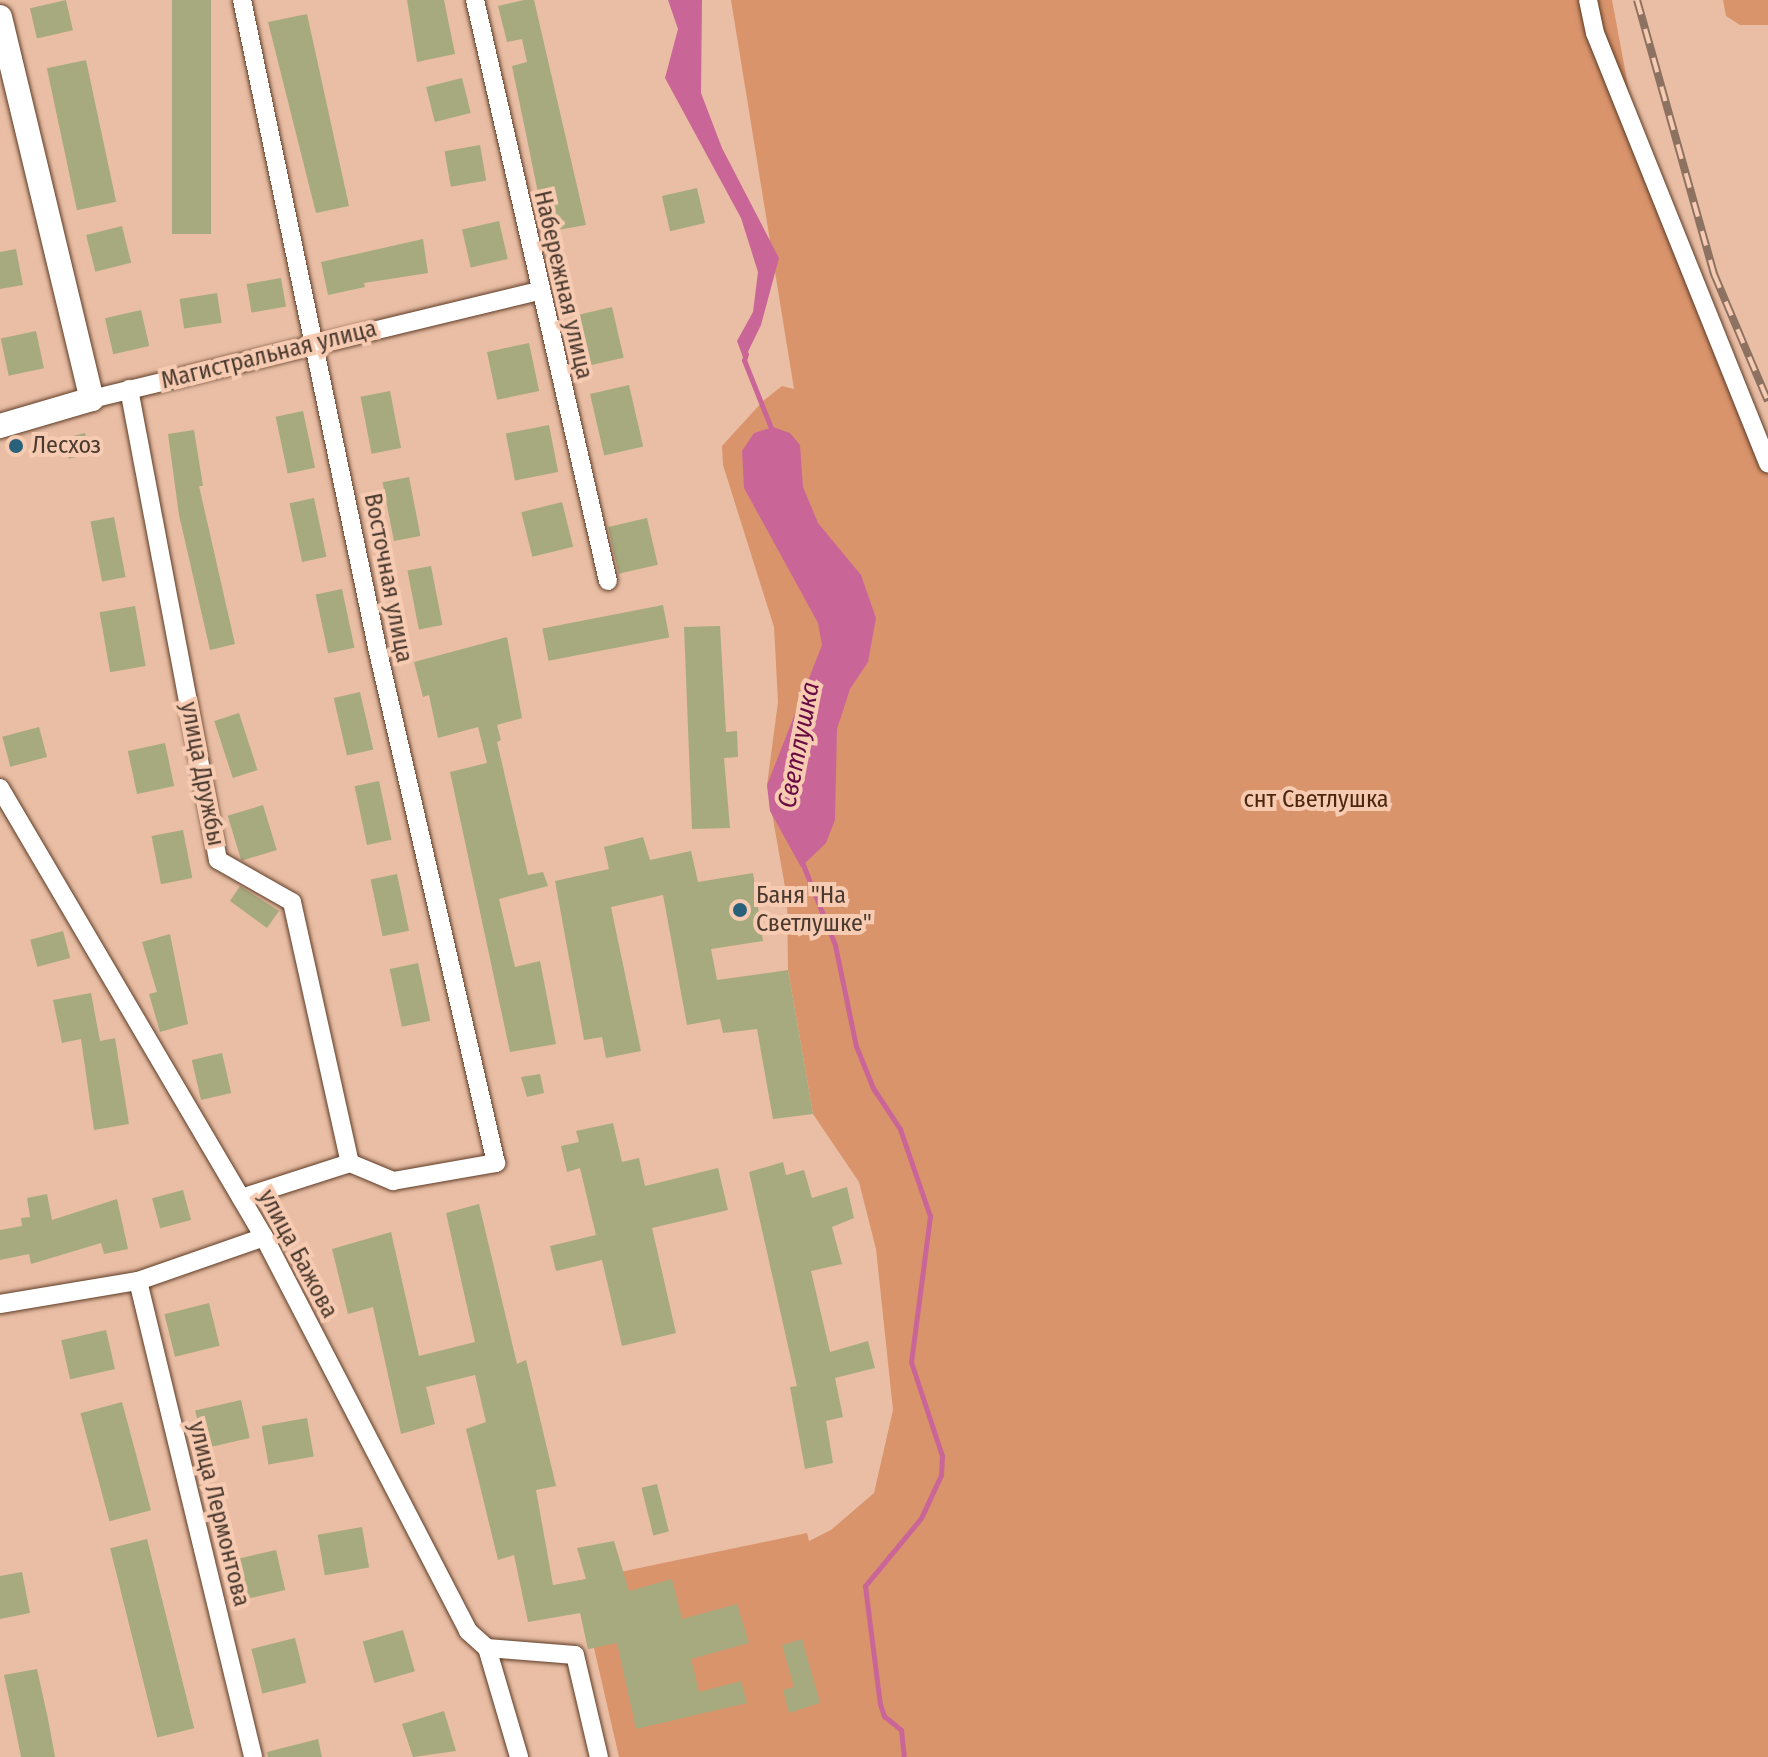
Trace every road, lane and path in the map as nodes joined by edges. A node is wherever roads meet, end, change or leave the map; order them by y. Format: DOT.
graph roads {
  1 [pos="242,0"];
  2 [pos="475,0"];
  3 [pos="1588,0"];
  4 [pos="0,17"];
  5 [pos="539,291"];
  6 [pos="317,343"];
  7 [pos="129,389"];
  8 [pos="92,399"];
  9 [pos="0,426"];
  10 [pos="1768,464"];
  11 [pos="608,581"];
  12 [pos="0,788"];
  13 [pos="350,1163"];
  14 [pos="241,1198"];
  15 [pos="264,1237"];
  16 [pos="138,1281"];
  17 [pos="0,1304"];
  18 [pos="487,1648"];
  19 [pos="253,1757"];
  20 [pos="519,1757"];
  21 [pos="599,1757"];
  1 -- 6 [label="street, Восточная улица"];
  2 -- 5 [label="street, Набережная улица"];
  3 -- 10 [label="street"];
  4 -- 8 [label="street"];
  5 -- 6 [label="street, Магистральная улица"];
  5 -- 11 [label="street, Набережная улица"];
  6 -- 7 [label="street, Магистральная улица"];
  6 -- 13 [label="street, Восточная улица"];
  7 -- 8 [label="street, Магистральная улица"];
  7 -- 13 [label="street, улица Дружбы"];
  8 -- 9 [label="street, Магистральная улица"];
  12 -- 14 [label="street, улица Бажова"];
  13 -- 14 [label="street"];
  14 -- 15 [label="street, улица Бажова"];
  15 -- 16 [label="street"];
  15 -- 18 [label="street, улица Бажова"];
  16 -- 17 [label="street"];
  16 -- 19 [label="street, улица Лермонтова"];
  18 -- 20 [label="street, улица Бажова"];
  18 -- 21 [label="street"];
}
